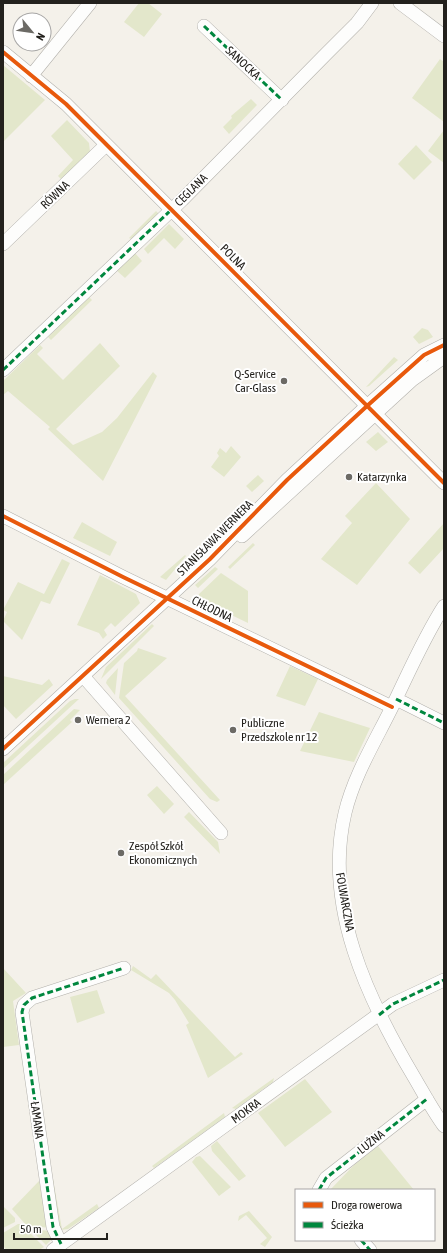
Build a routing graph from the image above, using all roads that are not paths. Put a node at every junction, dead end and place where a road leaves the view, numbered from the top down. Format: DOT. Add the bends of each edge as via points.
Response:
graph roads {
  1 [pos="90,3"];
  2 [pos="372,3"];
  3 [pos="400,3"];
  4 [pos="204,26"];
  5 [pos="444,36"];
  6 [pos="3,52"];
  7 [pos="31,76"];
  8 [pos="282,100"];
  9 [pos="106,145"];
  10 [pos="171,210"];
  11 [pos="3,244"];
  12 [pos="444,346"];
  13 [pos="444,357"];
  14 [pos="3,370"];
  15 [pos="371,410"];
  16 [pos="444,483"];
  17 [pos="3,516"];
  18 [pos="168,598"];
  19 [pos="444,606"];
  20 [pos="83,676"];
  21 [pos="394,703"];
  22 [pos="444,723"];
  23 [pos="3,749"];
  24 [pos="221,833"];
  25 [pos="124,968"];
  26 [pos="444,980"];
  27 [pos="379,1015"];
  28 [pos="427,1099"];
  29 [pos="444,1126"];
  30 [pos="319,1189"];
  31 [pos="362,1241"];
  32 [pos="57,1247"];
  33 [pos="370,1250"];
  1 -- 7 [label="street"];
  2 -- 8 [label="street, CEGLANA" via="357,23"];
  3 -- 5 [label="street"];
  4 -- 8 [label="street, SANOCKA"];
  6 -- 7 [label="street, POLNA"];
  7 -- 9 [label="street, POLNA" via="66,104"];
  8 -- 10 [label="street, CEGLANA"];
  9 -- 10 [label="street, POLNA"];
  9 -- 11 [label="street, RÓWNA"];
  10 -- 14 [label="street, CEGLANA"];
  10 -- 15 [label="street, POLNA"];
  12 -- 15 [label="street, STANISŁAWA WERNERA" via="424,355"];
  13 -- 15 [label="street, STANISŁAWA WERNERA"];
  15 -- 16 [label="street, POLNA"];
  15 -- 18 [label="street, STANISŁAWA WERNERA" via="256,524 210,559"];
  17 -- 18 [label="street, CHŁODNA"];
  18 -- 20 [label="street, STANISŁAWA WERNERA"];
  18 -- 21 [label="street, CHŁODNA"];
  19 -- 21 [label="street, FOLWARCZNA"];
  20 -- 23 [label="street, STANISŁAWA WERNERA"];
  20 -- 24 [label="street"];
  21 -- 22 [label="street, CHŁODNA"];
  21 -- 27 [label="street, FOLWARCZNA" via="349,800 343,825 339,865 349,930 363,976"];
  25 -- 32 [label="street, ŁAMANA" via="32,998 24,1005 22,1012"];
  26 -- 27 [label="street, MOKRA" via="393,1004"];
  27 -- 28 [label="street, FOLWARCZNA"];
  27 -- 32 [label="street, MOKRA"];
  28 -- 29 [label="street, FOLWARCZNA"];
  28 -- 30 [label="street, LUŹNA" via="326,1178"];
  31 -- 33 [label="street"];
}
